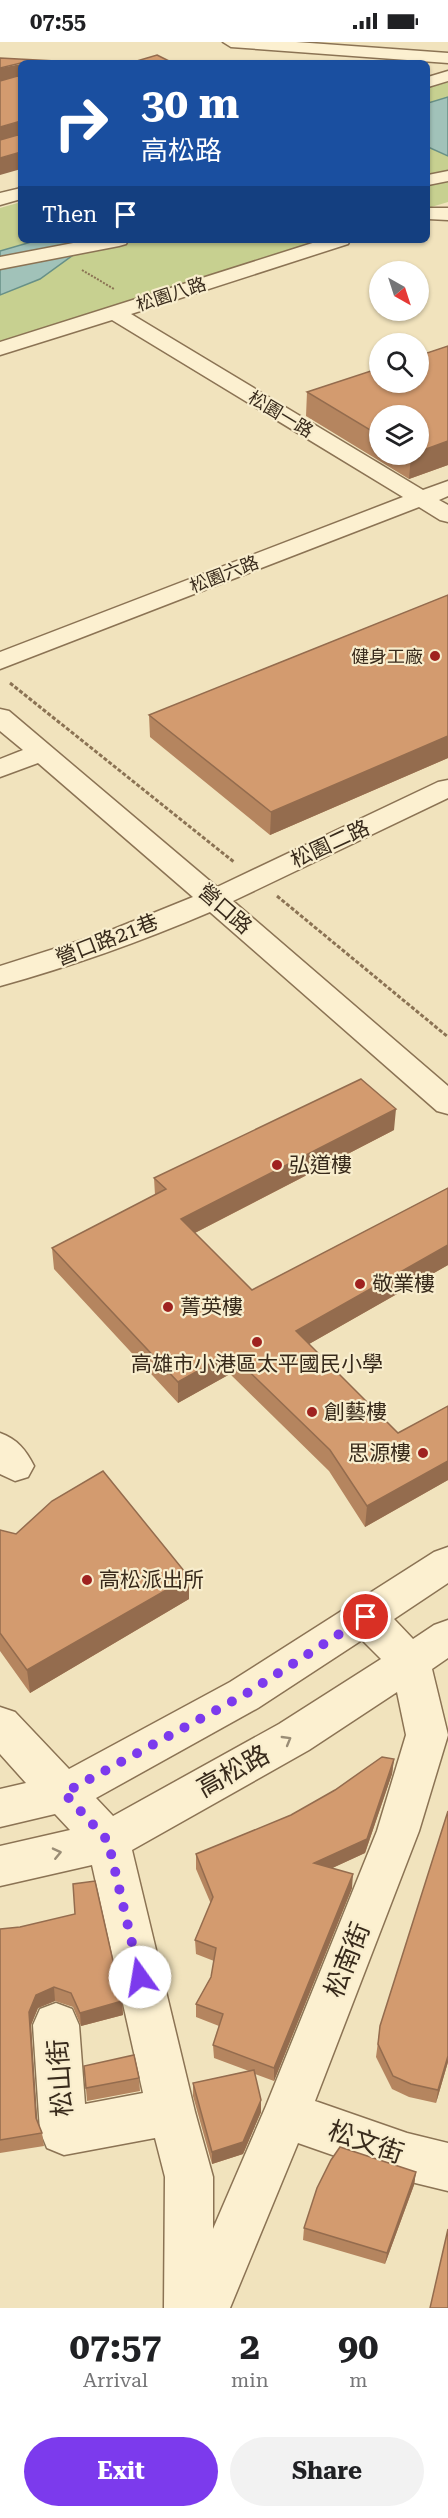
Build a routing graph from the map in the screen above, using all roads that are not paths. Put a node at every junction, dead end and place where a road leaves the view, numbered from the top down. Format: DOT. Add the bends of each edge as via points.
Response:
graph roads {
  1 [pos="231,42"];
  2 [pos="263,43"];
  3 [pos="448,58"];
  4 [pos="251,60"];
  5 [pos="448,76"];
  6 [pos="430,81"];
  7 [pos="448,176"];
  8 [pos="430,180"];
  9 [pos="18,194"];
  10 [pos="0,199"];
  11 [pos="104,243"];
  12 [pos="332,243"];
  13 [pos="0,263"];
  14 [pos="114,312"];
  15 [pos="0,349"];
  16 [pos="448,488"];
  17 [pos="420,498"];
  18 [pos="448,515"];
  19 [pos="5,672"];
  20 [pos="0,717"];
  21 [pos="41,752"];
  22 [pos="0,769"];
  23 [pos="448,788"];
  24 [pos="212,898"];
  25 [pos="0,976"];
  26 [pos="448,1103"];
  27 [pos="448,1563"];
  28 [pos="366,1617"];
  29 [pos="448,1637"];
  30 [pos="410,1663"];
  31 [pos="0,1725"];
  32 [pos="64,1793"];
  33 [pos="0,1808"];
  34 [pos="108,1841"];
  35 [pos="0,1866"];
  36 [pos="56,2025"];
  37 [pos="171,2112"];
  38 [pos="286,2115"];
  39 [pos="448,2167"];
  40 [pos="189,2308"];
  41 [pos="205,2308"];
  1 -- 2 [label="street"];
  2 -- 3 [label="street"];
  2 -- 4 [label="street"];
  5 -- 6 [label="street"];
  7 -- 8 [label="street"];
  9 -- 10 [label="street"];
  11 -- 13 [label="street"];
  12 -- 14 [label="street, 松園八路"];
  14 -- 15 [label="street, 松園八路"];
  14 -- 17 [label="street, 松園一路"];
  16 -- 17 [label="street, 松園六路"];
  17 -- 18 [label="street, 松園一路"];
  17 -- 19 [label="street, 松園六路"];
  20 -- 21 [label="street, 營口路"];
  21 -- 22 [label="street"];
  21 -- 24 [label="street, 營口路"];
  23 -- 24 [label="street, 松園二路"];
  24 -- 25 [label="street, 營口路21巷" via="114,941"];
  24 -- 26 [label="street, 營口路"];
  27 -- 28 [label="street"];
  28 -- 30 [label="street"];
  28 -- 32 [label="street" via="244,1695"];
  29 -- 30 [label="street, 高松路"];
  34 -- 30 [label="street, 高松路, one-way" via="294,1737"];
  30 -- 38 [label="street, 松南街" via="427,1735 398,1831"];
  31 -- 32 [label="street"];
  32 -- 33 [label="street"];
  32 -- 34 [label="street"];
  35 -- 34 [label="street, 高松路, one-way"];
  34 -- 37 [label="street"];
  36 -- 37 [label="street, 松山街" via="64,2131"];
  37 -- 40 [label="street" via="189,2176"];
  38 -- 39 [label="street, 松文街" via="407,2157"];
  38 -- 41 [label="street, 松南街"];
}
